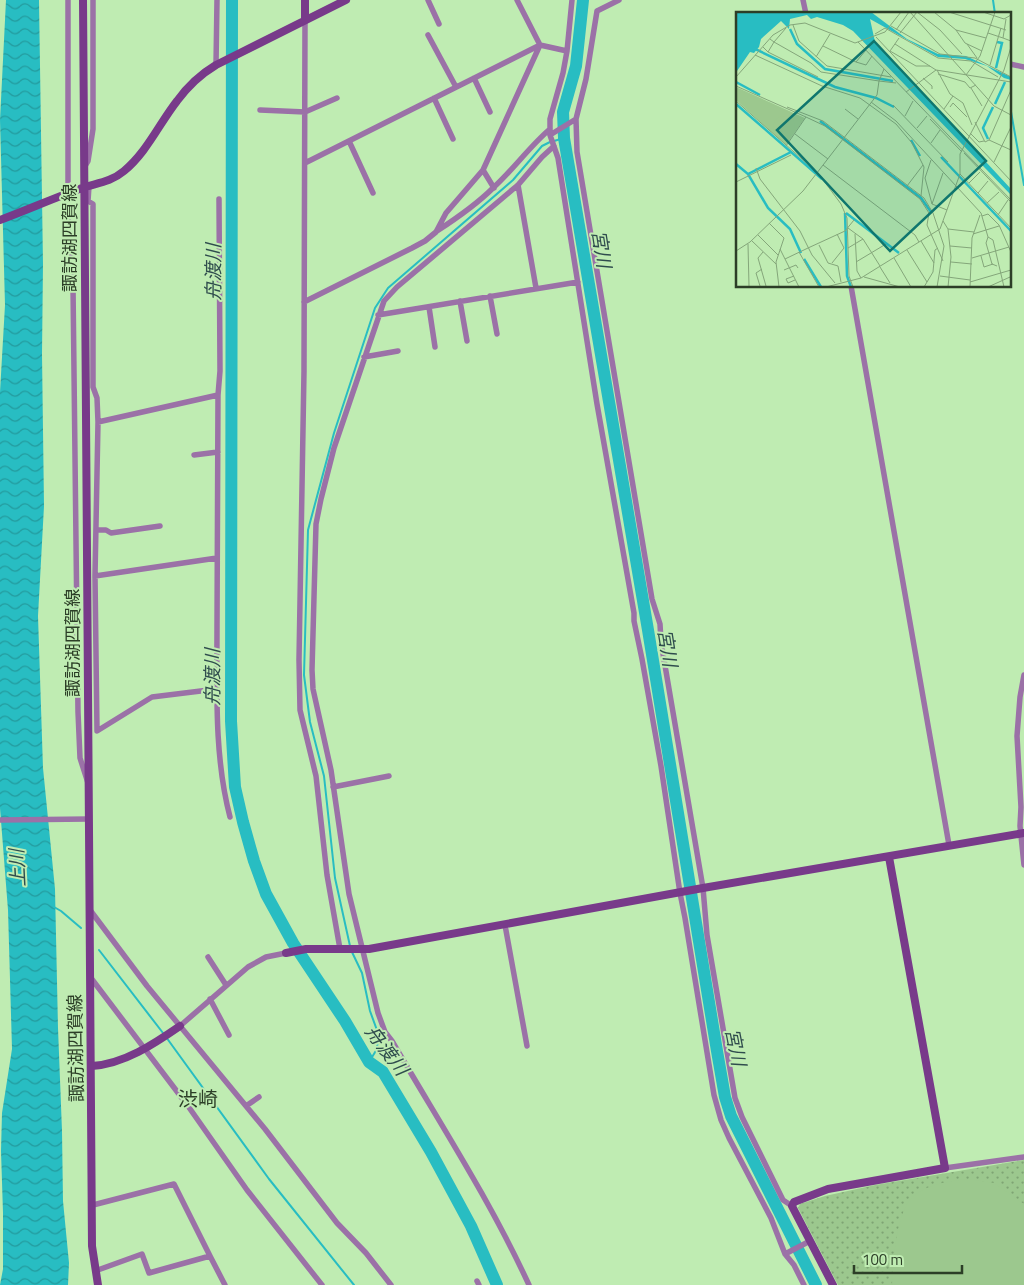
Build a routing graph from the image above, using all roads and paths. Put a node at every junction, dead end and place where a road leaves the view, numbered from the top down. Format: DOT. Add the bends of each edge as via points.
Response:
graph roads {
  1 [pos="68,0"];
  2 [pos="83,0"];
  3 [pos="93,0"];
  4 [pos="217,0"];
  5 [pos="305,0"];
  6 [pos="346,0"];
  7 [pos="428,0"];
  8 [pos="517,0"];
  9 [pos="572,0"];
  10 [pos="619,0"];
  11 [pos="305,20"];
  12 [pos="439,24"];
  13 [pos="428,35"];
  14 [pos="540,45"];
  15 [pos="567,51"];
  16 [pos="219,64"];
  17 [pos="474,78"];
  18 [pos="456,88"];
  19 [pos="337,98"];
  20 [pos="434,98"];
  21 [pos="260,110"];
  22 [pos="305,112"];
  23 [pos="490,112"];
  24 [pos="574,120"];
  25 [pos="551,132"];
  26 [pos="453,138"];
  27 [pos="349,141"];
  28 [pos="554,146"];
  29 [pos="305,163"];
  30 [pos="84,168"];
  31 [pos="483,170"];
  32 [pos="518,185"];
  33 [pos="85,187"];
  34 [pos="494,188"];
  35 [pos="373,193"];
  36 [pos="219,199"];
  37 [pos="0,220"];
  38 [pos="436,232"];
  39 [pos="578,282"];
  40 [pos="536,288"];
  41 [pos="851,288"];
  42 [pos="490,296"];
  43 [pos="460,301"];
  44 [pos="304,302"];
  45 [pos="429,307"];
  46 [pos="378,316"];
  47 [pos="497,334"];
  48 [pos="467,341"];
  49 [pos="434,347"];
  50 [pos="398,352"];
  51 [pos="364,357"];
  52 [pos="218,395"];
  53 [pos="98,422"];
  54 [pos="218,452"];
  55 [pos="194,455"];
  56 [pos="160,526"];
  57 [pos="96,530"];
  58 [pos="217,558"];
  59 [pos="95,576"];
  60 [pos="1024,675"];
  61 [pos="217,689"];
  62 [pos="388,776"];
  63 [pos="88,785"];
  64 [pos="333,787"];
  65 [pos="230,817"];
  66 [pos="87,819"];
  67 [pos="0,820"];
  68 [pos="1022,833"];
  69 [pos="949,846"];
  70 [pos="889,857"];
  71 [pos="1024,865"];
  72 [pos="701,889"];
  73 [pos="681,893"];
  74 [pos="90,910"];
  75 [pos="505,925"];
  76 [pos="340,949"];
  77 [pos="362,950"];
  78 [pos="286,953"];
  79 [pos="208,956"];
  80 [pos="90,978"];
  81 [pos="226,985"];
  82 [pos="210,999"];
  83 [pos="180,1026"];
  84 [pos="229,1035"];
  85 [pos="527,1046"];
  86 [pos="145,1048"];
  87 [pos="92,1066"];
  88 [pos="259,1097"];
  89 [pos="246,1106"];
  90 [pos="1024,1157"];
  91 [pos="945,1168"];
  92 [pos="93,1205"];
  93 [pos="792,1206"];
  94 [pos="808,1242"];
  95 [pos="787,1253"];
  96 [pos="210,1256"];
  97 [pos="95,1271"];
  98 [pos="98,1285"];
  99 [pos="224,1285"];
  100 [pos="322,1285"];
  101 [pos="390,1285"];
  102 [pos="529,1285"];
  103 [pos="804,1285"];
  104 [pos="833,1285"];
  1 -- 63 [label="street" via="68,234 73,286 78,712 80,758"];
  2 -- 30 [label="street, 諏訪湖四賀線"];
  3 -- 30 [label="street" via="93,128"];
  4 -- 16 [label="street"];
  5 -- 11 [label="street"];
  6 -- 11 [label="street"];
  7 -- 12 [label="street"];
  8 -- 14 [label="street"];
  9 -- 15 [label="street"];
  10 -- 24 [label="street" via="597,11 586,79"];
  11 -- 16 [label="street"];
  11 -- 22 [label="street"];
  13 -- 18 [label="street"];
  14 -- 15 [label="street"];
  14 -- 17 [label="street"];
  14 -- 31 [label="street"];
  15 -- 25 [label="street" via="550,119"];
  16 -- 33 [label="street" via="204,72 188,87 147,146 124,171 112,179"];
  17 -- 18 [label="street"];
  17 -- 23 [label="street"];
  18 -- 20 [label="street"];
  19 -- 22 [label="street"];
  20 -- 26 [label="street"];
  20 -- 27 [label="street"];
  21 -- 22 [label="street"];
  22 -- 29 [label="street"];
  24 -- 25 [label="street"];
  24 -- 72 [label="street" via="576,152 652,598 660,624"];
  25 -- 28 [label="street"];
  25 -- 34 [label="street" via="537,140"];
  27 -- 29 [label="street"];
  27 -- 35 [label="street"];
  28 -- 32 [label="street"];
  28 -- 39 [label="street"];
  29 -- 44 [label="street"];
  30 -- 33 [label="street, 諏訪湖四賀線"];
  31 -- 34 [label="street"];
  31 -- 38 [label="street" via="446,213"];
  32 -- 40 [label="street"];
  32 -- 46 [label="street" via="397,287 384,301"];
  33 -- 37 [label="street"];
  33 -- 53 [label="street" via="88,201 93,204 94,387"];
  33 -- 63 [label="street, 諏訪湖四賀線"];
  34 -- 38 [label="street"];
  36 -- 52 [label="street"];
  38 -- 44 [label="street" via="412,248"];
  39 -- 40 [label="street"];
  39 -- 73 [label="street"];
  40 -- 42 [label="street"];
  41 -- 69 [label="street"];
  42 -- 43 [label="street"];
  42 -- 47 [label="street"];
  43 -- 45 [label="street"];
  43 -- 48 [label="street"];
  44 -- 76 [label="street" via="300,710 316,776 327,875"];
  45 -- 46 [label="street"];
  45 -- 49 [label="street"];
  46 -- 51 [label="street"];
  50 -- 51 [label="street"];
  51 -- 64 [label="street" via="334,448 316,524 313,689"];
  52 -- 53 [label="street"];
  52 -- 54 [label="street"];
  53 -- 57 [label="street"];
  54 -- 55 [label="street"];
  54 -- 58 [label="street"];
  56 -- 57 [label="street" via="110,533"];
  57 -- 59 [label="street"];
  58 -- 59 [label="street"];
  58 -- 61 [label="street"];
  59 -- 61 [label="street" via="97,731 152,696"];
  60 -- 68 [label="street" via="1017,736"];
  61 -- 65 [label="street" via="220,758"];
  62 -- 64 [label="street"];
  63 -- 66 [label="street, 諏訪湖四賀線"];
  64 -- 77 [label="street" via="344,866"];
  66 -- 67 [label="street"];
  66 -- 74 [label="street, 諏訪湖四賀線"];
  68 -- 69 [label="street"];
  68 -- 71 [label="street"];
  69 -- 70 [label="street"];
  70 -- 72 [label="street"];
  70 -- 91 [label="street"];
  72 -- 73 [label="street"];
  72 -- 93 [label="street" via="735,1098 784,1200"];
  73 -- 75 [label="street"];
  73 -- 95 [label="street" via="714,1095 721,1120"];
  74 -- 80 [label="street, 諏訪湖四賀線"];
  74 -- 83 [label="street"];
  75 -- 77 [label="street"];
  75 -- 85 [label="street"];
  76 -- 77 [label="street"];
  76 -- 78 [label="street" via="306,949"];
  77 -- 102 [label="street" via="385,1032 509,1240"];
  78 -- 81 [label="street" via="266,957"];
  79 -- 81 [label="street"];
  80 -- 86 [label="street"];
  80 -- 87 [label="street, 諏訪湖四賀線"];
  81 -- 82 [label="street"];
  82 -- 83 [label="street"];
  82 -- 84 [label="street"];
  83 -- 86 [label="street"];
  83 -- 89 [label="street"];
  86 -- 87 [label="street" via="121,1059"];
  86 -- 100 [label="street" via="246,1190"];
  87 -- 92 [label="street, 諏訪湖四賀線"];
  88 -- 89 [label="street"];
  89 -- 101 [label="street"];
  90 -- 91 [label="street"];
  91 -- 93 [label="street" via="828,1189 797,1200"];
  92 -- 96 [label="street" via="174,1184"];
  92 -- 97 [label="street, 諏訪湖四賀線"];
  93 -- 94 [label="street"];
  94 -- 95 [label="street"];
  94 -- 104 [label="street"];
  95 -- 103 [label="street"];
  96 -- 97 [label="street" via="149,1273 142,1254"];
  96 -- 99 [label="street"];
  97 -- 98 [label="street, 諏訪湖四賀線"];
}
